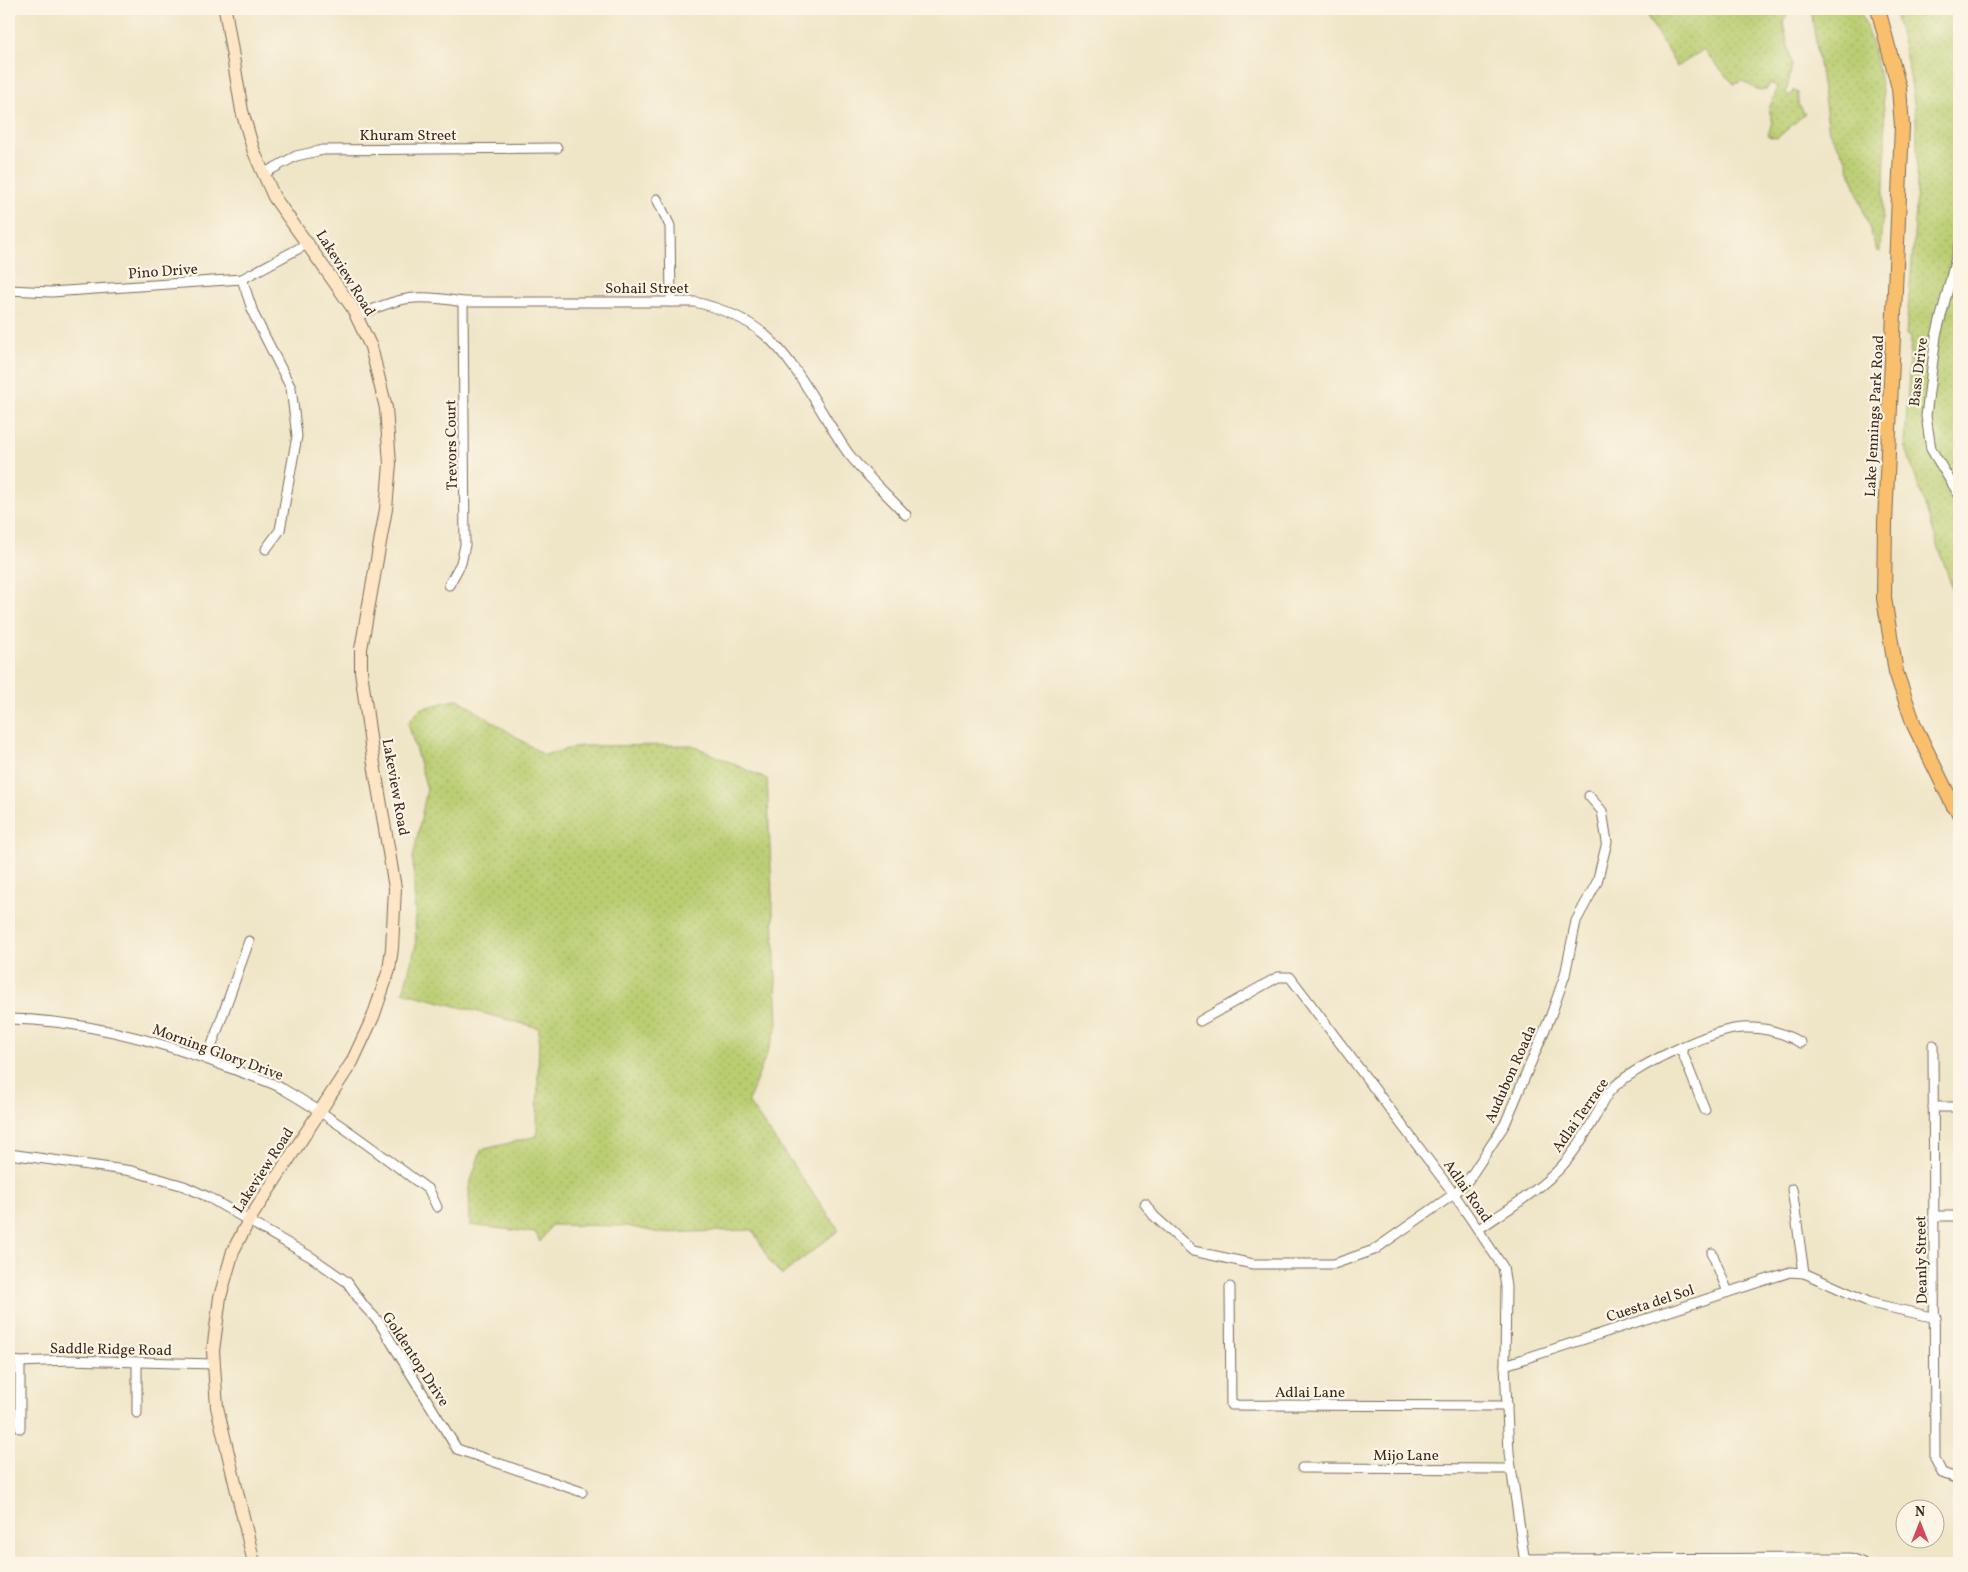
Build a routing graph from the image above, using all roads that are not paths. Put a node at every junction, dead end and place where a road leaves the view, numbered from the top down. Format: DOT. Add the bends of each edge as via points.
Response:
graph roads {
  1 [pos="225,9"];
  2 [pos="1878,9"];
  3 [pos="557,148"];
  4 [pos="263,174"];
  5 [pos="657,199"];
  6 [pos="309,243"];
  7 [pos="1959,246"];
  8 [pos="242,279"];
  9 [pos="9,290"];
  10 [pos="463,302"];
  11 [pos="671,302"];
  12 [pos="356,317"];
  13 [pos="1959,495"];
  14 [pos="906,515"];
  15 [pos="266,548"];
  16 [pos="450,585"];
  17 [pos="1589,796"];
  18 [pos="1957,805"];
  19 [pos="250,942"];
  20 [pos="9,1019"];
  21 [pos="1200,1021"];
  22 [pos="1801,1043"];
  23 [pos="1933,1045"];
  24 [pos="1681,1049"];
  25 [pos="207,1059"];
  26 [pos="1933,1107"];
  27 [pos="1959,1107"];
  28 [pos="1705,1110"];
  29 [pos="320,1111"];
  30 [pos="9,1154"];
  31 [pos="1792,1189"];
  32 [pos="1454,1194"];
  33 [pos="1145,1204"];
  34 [pos="437,1207"];
  35 [pos="1934,1216"];
  36 [pos="1959,1216"];
  37 [pos="250,1220"];
  38 [pos="1479,1229"];
  39 [pos="1712,1253"];
  40 [pos="1804,1273"];
  41 [pos="1230,1287"];
  42 [pos="1728,1292"];
  43 [pos="1936,1318"];
  44 [pos="9,1360"];
  45 [pos="20,1362"];
  46 [pos="137,1363"];
  47 [pos="213,1364"];
  48 [pos="1505,1365"];
  49 [pos="1507,1406"];
  50 [pos="137,1413"];
  51 [pos="20,1428"];
  52 [pos="1302,1468"];
  53 [pos="1511,1468"];
  54 [pos="1959,1479"];
  55 [pos="582,1492"];
  56 [pos="1525,1561"];
  57 [pos="251,1563"];
  58 [pos="1864,1563"];
  1 -- 4 [label="street, Lakeview Road" via="242,111"];
  2 -- 18 [label="main road, Lake Jennings Park Road" via="1899,88 1902,126 1884,598 1896,672 1914,725"];
  3 -- 4 [label="street, Khuram Street" via="322,150 296,156"];
  4 -- 6 [label="street, Lakeview Road" via="274,197"];
  5 -- 11 [label="street" via="670,226"];
  6 -- 8 [label="street, Pino Drive"];
  6 -- 12 [label="street, Lakeview Road"];
  7 -- 13 [label="street, Bass Drive" via="1936,336 1926,416 1931,450"];
  8 -- 9 [label="street, Pino Drive" via="52,292"];
  8 -- 15 [label="street" via="254,315 291,388 297,436 280,530"];
  10 -- 11 [label="street, Sohail Street"];
  10 -- 12 [label="street, Sohail Street" via="429,296 407,297"];
  10 -- 16 [label="street, Trevors Court" via="465,545 461,563"];
  11 -- 14 [label="street, Sohail Street" via="695,302 715,307 739,316 765,334 785,358 849,454"];
  12 -- 29 [label="street, Lakeview Road" via="371,347 386,408 390,464 386,509 360,649 360,671 396,888 389,970 376,1009 352,1062"];
  17 -- 32 [label="street, Audubon Roada" via="1602,811 1607,842 1597,882 1576,921 1566,975 1505,1124 1469,1179"];
  19 -- 25 [label="street"];
  20 -- 25 [label="street, Morning Glory Drive" via="100,1030 144,1039"];
  21 -- 32 [label="street, Adlai Road" via="1278,977 1290,977"];
  22 -- 24 [label="street, Adlai Terrace" via="1790,1036 1765,1029 1742,1028"];
  23 -- 26 [label="street, Deanly Street"];
  24 -- 28 [label="street"];
  24 -- 38 [label="street, Adlai Terrace" via="1624,1077 1610,1091 1571,1155 1552,1176"];
  25 -- 29 [label="street, Morning Glory Drive" via="280,1088"];
  26 -- 27 [label="street"];
  26 -- 35 [label="street, Deanly Street"];
  29 -- 34 [label="street, Morning Glory Drive" via="429,1190"];
  29 -- 37 [label="street, Lakeview Road"];
  30 -- 37 [label="street, Goldentop Drive" via="132,1171 184,1186"];
  31 -- 40 [label="street"];
  32 -- 33 [label="street, Audubon Roada" via="1374,1250 1334,1264 1253,1264 1193,1251"];
  32 -- 38 [label="street, Adlai Road"];
  35 -- 36 [label="street"];
  35 -- 43 [label="street, Deanly Street"];
  37 -- 47 [label="street, Lakeview Road" via="233,1251 220,1297"];
  37 -- 55 [label="street, Goldentop Drive" via="347,1282 379,1322 457,1449"];
  38 -- 48 [label="street, Adlai Road" via="1503,1267 1506,1287"];
  39 -- 42 [label="street"];
  40 -- 42 [label="street, Cuesta del Sol" via="1790,1272"];
  40 -- 43 [label="street, Cuesta del Sol" via="1871,1303"];
  41 -- 49 [label="street, Adlai Lane" via="1231,1405"];
  42 -- 48 [label="street, Cuesta del Sol"];
  43 -- 54 [label="street, Deanly Street" via="1935,1460 1942,1473"];
  44 -- 45 [label="street, Saddle Ridge Road"];
  45 -- 46 [label="street, Saddle Ridge Road"];
  45 -- 51 [label="street"];
  46 -- 47 [label="street, Saddle Ridge Road"];
  46 -- 50 [label="street"];
  47 -- 57 [label="street, Lakeview Road" via="217,1407"];
  48 -- 49 [label="street, Adlai Road"];
  49 -- 53 [label="street, Adlai Road"];
  52 -- 53 [label="street, Mijo Lane"];
  53 -- 56 [label="street, Adlai Road"];
  56 -- 58 [label="street" via="1850,1558"];
}
